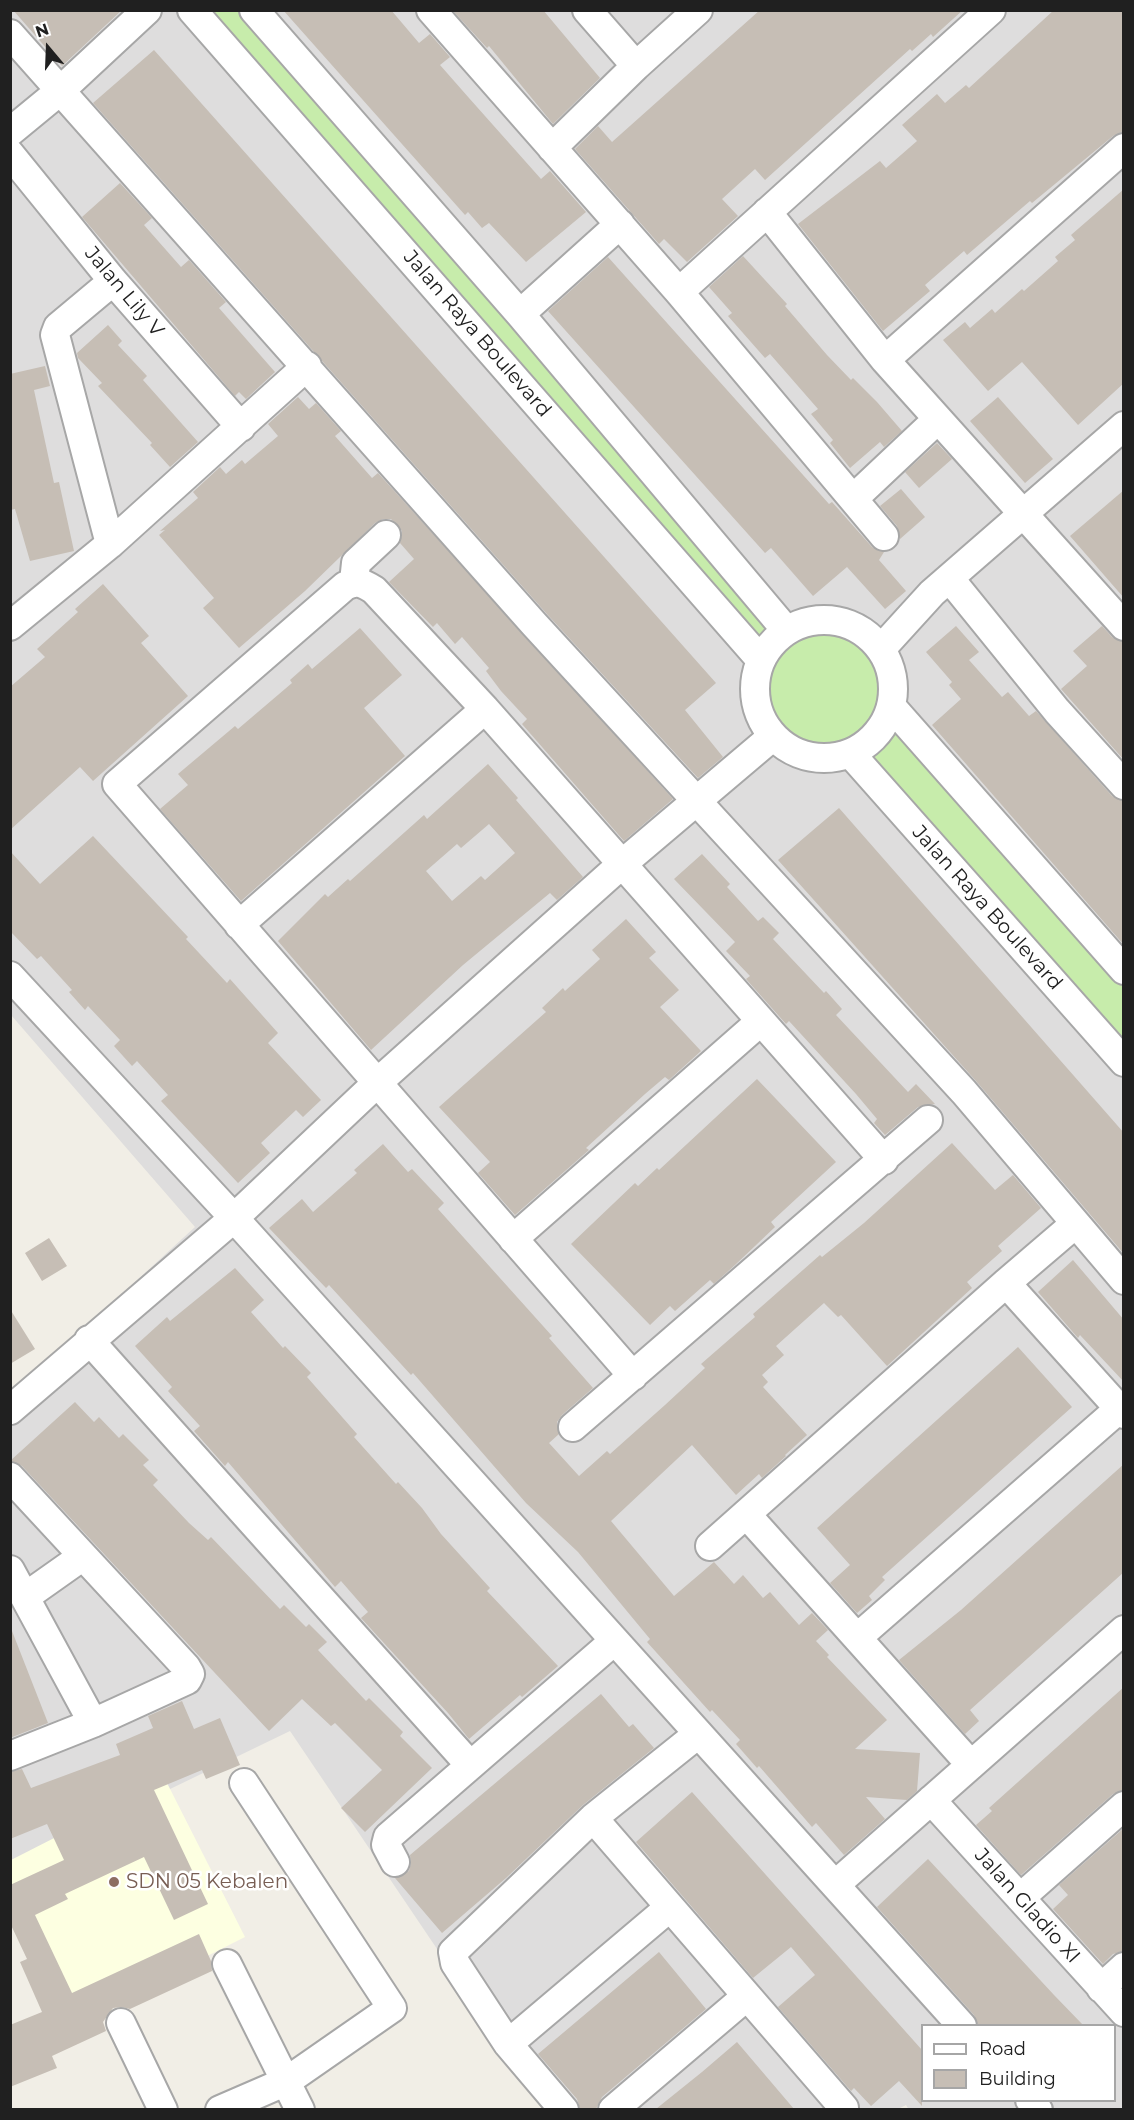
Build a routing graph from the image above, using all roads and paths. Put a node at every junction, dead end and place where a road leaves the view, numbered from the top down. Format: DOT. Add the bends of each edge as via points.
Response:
graph roads {
  1 [pos="147,10"];
  2 [pos="192,10"];
  3 [pos="254,10"];
  4 [pos="431,10"];
  5 [pos="587,10"];
  6 [pos="698,10"];
  7 [pos="992,10"];
  8 [pos="10,34"];
  9 [pos="636,66"];
  10 [pos="61,90"];
  11 [pos="10,132"];
  12 [pos="552,148"];
  13 [pos="1124,148"];
  14 [pos="10,154"];
  15 [pos="767,212"];
  16 [pos="620,225"];
  17 [pos="113,280"];
  18 [pos="679,292"];
  19 [pos="520,315"];
  20 [pos="885,360"];
  21 [pos="307,366"];
  22 [pos="938,419"];
  23 [pos="1124,426"];
  24 [pos="240,427"];
  25 [pos="853,499"];
  26 [pos="1024,514"];
  27 [pos="386,535"];
  28 [pos="884,536"];
  29 [pos="110,544"];
  30 [pos="950,579"];
  31 [pos="354,582"];
  32 [pos="10,626"];
  33 [pos="1124,627"];
  34 [pos="786,630"];
  35 [pos="881,649"];
  36 [pos="760,659"];
  37 [pos="891,706"];
  38 [pos="485,709"];
  39 [pos="772,737"];
  40 [pos="850,753"];
  41 [pos="1124,786"];
  42 [pos="696,803"];
  43 [pos="622,864"];
  44 [pos="239,925"];
  45 [pos="1124,970"];
  46 [pos="10,976"];
  47 [pos="761,1021"];
  48 [pos="1124,1062"];
  49 [pos="377,1083"];
  50 [pos="928,1120"];
  51 [pos="884,1160"];
  52 [pos="234,1218"];
  53 [pos="1076,1224"];
  54 [pos="513,1239"];
  55 [pos="1124,1280"];
  56 [pos="1006,1283"];
  57 [pos="89,1340"];
  58 [pos="633,1376"];
  59 [pos="10,1410"];
  60 [pos="1121,1411"];
  61 [pos="573,1427"];
  62 [pos="10,1477"];
  63 [pos="746,1514"];
  64 [pos="710,1546"];
  65 [pos="83,1556"];
  66 [pos="10,1570"];
  67 [pos="25,1597"];
  68 [pos="1124,1630"];
  69 [pos="858,1637"];
  70 [pos="614,1641"];
  71 [pos="93,1723"];
  72 [pos="698,1734"];
  73 [pos="10,1756"];
  74 [pos="973,1763"];
  75 [pos="470,1765"];
  76 [pos="244,1783"];
  77 [pos="931,1800"];
  78 [pos="1124,1806"];
  79 [pos="593,1818"];
  80 [pos="395,1862"];
  81 [pos="835,1886"];
  82 [pos="1020,1898"];
  83 [pos="670,1907"];
  84 [pos="227,1964"];
  85 [pos="1124,1967"];
  86 [pos="1101,1988"];
  87 [pos="747,1996"];
  88 [pos="1124,2012"];
  89 [pos="121,2023"];
  90 [pos="961,2024"];
  91 [pos="508,2044"];
  92 [pos="286,2081"];
  93 [pos="844,2108"];
  94 [pos="163,2109"];
  95 [pos="220,2109"];
  96 [pos="300,2109"];
  97 [pos="564,2109"];
  98 [pos="613,2109"];
  1 -- 10 [label="street"];
  2 -- 36 [label="street, Jalan Raya Boulevard"];
  3 -- 19 [label="street"];
  4 -- 12 [label="street"];
  5 -- 9 [label="street"];
  6 -- 9 [label="street"];
  7 -- 15 [label="street"];
  8 -- 10 [label="street"];
  9 -- 12 [label="street"];
  10 -- 11 [label="street"];
  10 -- 21 [label="street"];
  12 -- 16 [label="street"];
  13 -- 20 [label="street"];
  14 -- 17 [label="street, Jalan Lily V"];
  15 -- 18 [label="street"];
  15 -- 20 [label="street"];
  16 -- 18 [label="street"];
  16 -- 19 [label="street"];
  17 -- 24 [label="street, Jalan Lily V"];
  17 -- 29 [label="street" via="58,327 55,335"];
  18 -- 25 [label="street"];
  19 -- 34 [label="street"];
  20 -- 22 [label="street"];
  21 -- 24 [label="street"];
  21 -- 42 [label="street"];
  22 -- 25 [label="street"];
  22 -- 26 [label="street"];
  23 -- 26 [label="street"];
  24 -- 29 [label="street"];
  25 -- 28 [label="street"];
  26 -- 30 [label="street"];
  26 -- 33 [label="street"];
  27 -- 31 [label="street" via="356,563"];
  29 -- 32 [label="street"];
  30 -- 35 [label="street"];
  30 -- 41 [label="street" via="1057,711"];
  31 -- 38 [label="street" via="374,590"];
  31 -- 44 [label="street" via="117,784"];
  34 -- 35 [label="street" via="820,619 854,626"];
  34 -- 36 [label="street"];
  35 -- 37 [label="street" via="893,676"];
  36 -- 39 [label="street" via="754,700"];
  37 -- 40 [label="street" via="876,735"];
  37 -- 45 [label="street"];
  38 -- 43 [label="street"];
  38 -- 44 [label="street"];
  39 -- 40 [label="street" via="795,753 822,759"];
  39 -- 42 [label="street"];
  40 -- 48 [label="street, Jalan Raya Boulevard"];
  42 -- 43 [label="street"];
  42 -- 53 [label="street" via="964,1092"];
  43 -- 47 [label="street"];
  43 -- 49 [label="street"];
  44 -- 49 [label="street"];
  46 -- 52 [label="street"];
  47 -- 51 [label="street"];
  47 -- 54 [label="street"];
  49 -- 52 [label="street"];
  49 -- 54 [label="street"];
  50 -- 51 [label="street"];
  51 -- 58 [label="street"];
  52 -- 57 [label="street"];
  52 -- 70 [label="street"];
  53 -- 55 [label="street"];
  53 -- 56 [label="street"];
  54 -- 58 [label="street"];
  56 -- 60 [label="street"];
  56 -- 63 [label="street"];
  57 -- 59 [label="street"];
  57 -- 75 [label="street"];
  58 -- 61 [label="street"];
  60 -- 69 [label="street"];
  62 -- 65 [label="street"];
  63 -- 64 [label="street"];
  63 -- 69 [label="street"];
  65 -- 67 [label="street"];
  65 -- 71 [label="street" via="190,1674 187,1680"];
  66 -- 67 [label="street"];
  67 -- 71 [label="street"];
  68 -- 74 [label="street"];
  69 -- 74 [label="street"];
  70 -- 72 [label="street"];
  70 -- 75 [label="street"];
  71 -- 73 [label="street"];
  72 -- 79 [label="street"];
  72 -- 81 [label="street"];
  74 -- 77 [label="street"];
  75 -- 80 [label="street" via="388,1837 386,1845"];
  76 -- 92 [label="street" via="392,2008"];
  77 -- 81 [label="street"];
  77 -- 82 [label="street, Jalan Gladio XI"];
  78 -- 82 [label="street"];
  79 -- 83 [label="street"];
  79 -- 91 [label="street" via="453,1952 455,1963"];
  81 -- 90 [label="street"];
  82 -- 86 [label="street, Jalan Gladio XI"];
  83 -- 87 [label="street"];
  83 -- 91 [label="street"];
  84 -- 92 [label="street"];
  85 -- 86 [label="street"];
  86 -- 88 [label="street, Jalan Gladio XI"];
  87 -- 93 [label="street"];
  87 -- 98 [label="street"];
  89 -- 94 [label="street"];
  91 -- 97 [label="street"];
  92 -- 95 [label="street"];
  92 -- 96 [label="street"];
}
